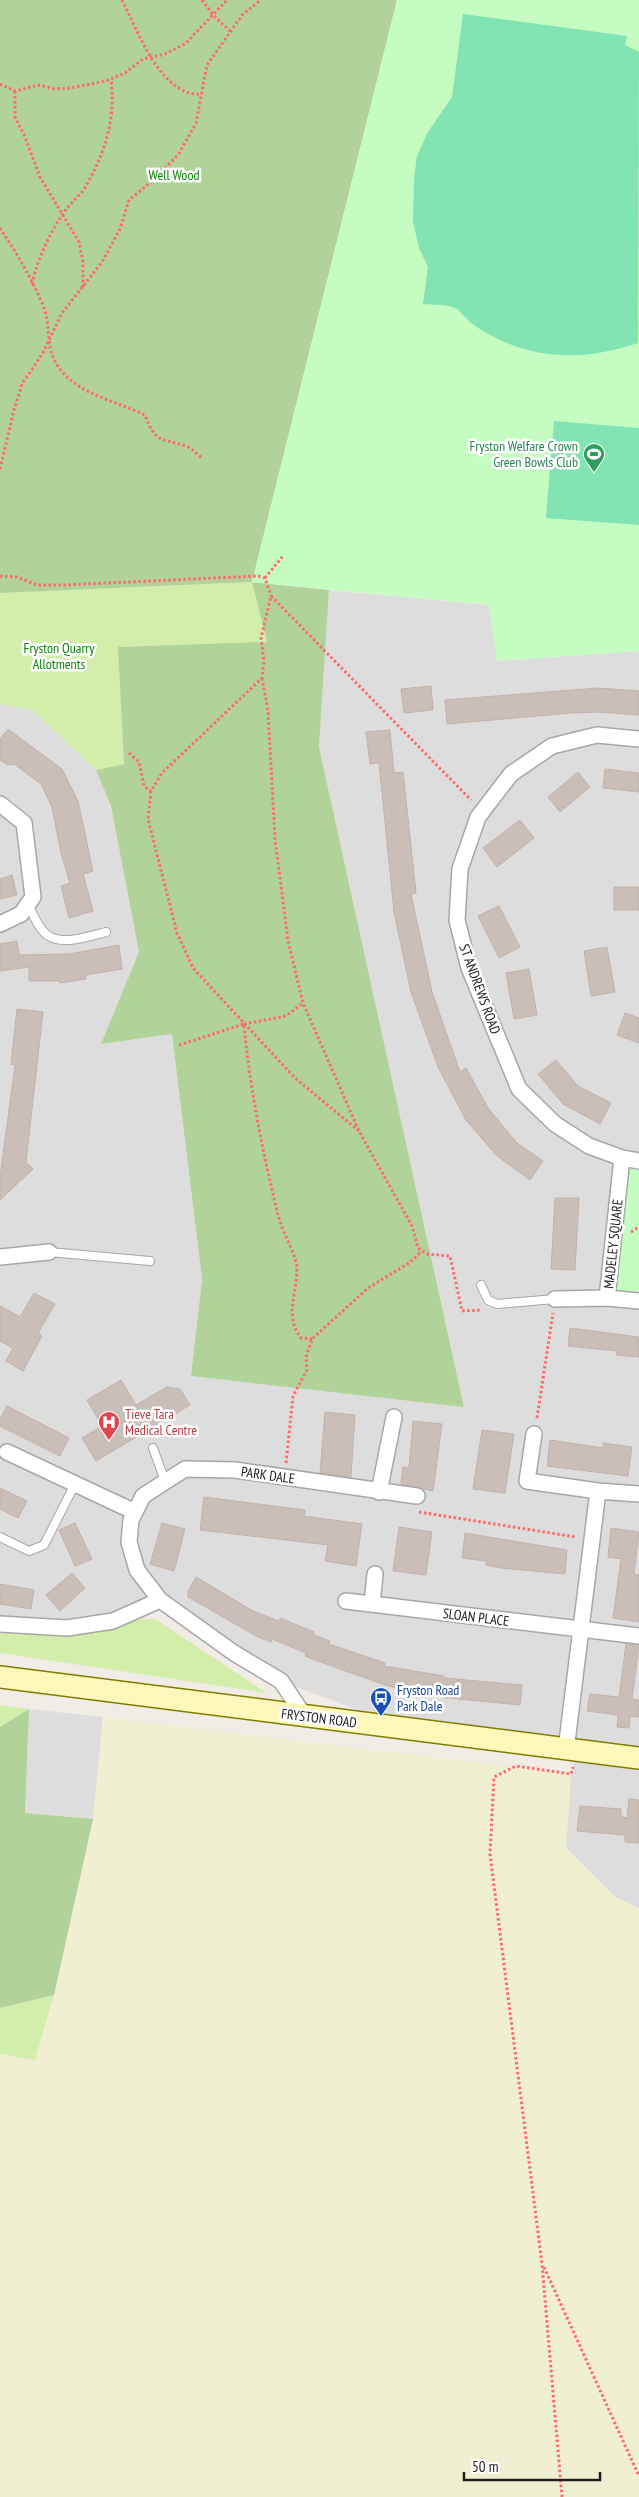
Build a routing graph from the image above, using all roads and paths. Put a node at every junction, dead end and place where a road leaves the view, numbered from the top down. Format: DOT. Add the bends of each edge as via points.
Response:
graph roads {
  1 [pos="122,0"];
  2 [pos="202,0"];
  3 [pos="227,0"];
  4 [pos="261,0"];
  5 [pos="214,16"];
  6 [pos="230,31"];
  7 [pos="149,57"];
  8 [pos="111,79"];
  9 [pos="0,84"];
  10 [pos="15,90"];
  11 [pos="202,94"];
  12 [pos="62,217"];
  13 [pos="0,228"];
  14 [pos="31,284"];
  15 [pos="82,288"];
  16 [pos="48,342"];
  17 [pos="202,458"];
  18 [pos="0,469"];
  19 [pos="283,556"];
  20 [pos="0,576"];
  21 [pos="265,578"];
  22 [pos="271,596"];
  23 [pos="262,678"];
  24 [pos="639,739"];
  25 [pos="129,753"];
  26 [pos="151,791"];
  27 [pos="0,804"];
  28 [pos="482,811"];
  29 [pos="28,904"];
  30 [pos="0,924"];
  31 [pos="106,932"];
  32 [pos="303,1003"];
  33 [pos="244,1024"];
  34 [pos="179,1045"];
  35 [pos="359,1131"];
  36 [pos="622,1158"];
  37 [pos="639,1161"];
  38 [pos="49,1252"];
  39 [pos="421,1252"];
  40 [pos="0,1258"];
  41 [pos="150,1261"];
  42 [pos="482,1286"];
  43 [pos="607,1298"];
  44 [pos="555,1299"];
  45 [pos="639,1301"];
  46 [pos="490,1310"];
  47 [pos="312,1340"];
  48 [pos="394,1417"];
  49 [pos="534,1434"];
  50 [pos="153,1448"];
  51 [pos="7,1452"];
  52 [pos="285,1477"];
  53 [pos="165,1481"];
  54 [pos="75,1484"];
  55 [pos="598,1491"];
  56 [pos="379,1492"];
  57 [pos="639,1494"];
  58 [pos="417,1496"];
  59 [pos="135,1512"];
  60 [pos="0,1537"];
  61 [pos="591,1539"];
  62 [pos="375,1574"];
  63 [pos="160,1600"];
  64 [pos="346,1601"];
  65 [pos="372,1604"];
  66 [pos="0,1624"];
  67 [pos="580,1629"];
  68 [pos="639,1636"];
  69 [pos="0,1677"];
  70 [pos="305,1716"];
  71 [pos="572,1751"];
  72 [pos="639,1758"];
  73 [pos="542,2264"];
  74 [pos="639,2476"];
  75 [pos="562,2497"];
  1 -- 7 [label="path"];
  2 -- 5 [label="path"];
  3 -- 5 [label="path"];
  4 -- 6 [label="path" via="243,14"];
  5 -- 6 [label="path"];
  5 -- 7 [label="path" via="185,44"];
  6 -- 11 [label="path" via="207,65"];
  7 -- 8 [label="path"];
  7 -- 11 [label="path" via="178,87 191,95"];
  8 -- 10 [label="path" via="71,88 38,85"];
  8 -- 12 [label="path" via="113,96 106,147 84,189"];
  9 -- 10 [label="path"];
  10 -- 12 [label="path" via="15,117 40,177"];
  11 -- 15 [label="path" via="196,123 178,155 129,200 120,229 102,262"];
  12 -- 14 [label="path" via="36,264"];
  12 -- 15 [label="path" via="79,242 83,262"];
  13 -- 14 [label="path"];
  14 -- 16 [label="path" via="43,306"];
  15 -- 16 [label="path" via="62,313"];
  16 -- 17 [label="path" via="52,357 67,376 96,396 145,415 151,432 156,436 188,446"];
  16 -- 18 [label="path" via="22,384"];
  19 -- 21 [label="path"];
  20 -- 21 [label="path" via="17,577 37,585"];
  21 -- 22 [label="path"];
  22 -- 23 [label="path" via="261,638"];
  22 -- 28 [label="path"];
  23 -- 26 [label="path" via="162,773"];
  23 -- 32 [label="path" via="268,710 275,839 286,932"];
  24 -- 28 [label="street, ST ANDREWS ROAD" via="597,735 552,746 511,774"];
  25 -- 26 [label="path" via="139,762 144,786"];
  26 -- 33 [label="path" via="148,819 177,933 193,968"];
  27 -- 29 [label="street" via="24,823 33,897"];
  28 -- 36 [label="street, ST ANDREWS ROAD" via="460,869 457,920 469,968 495,1033 519,1089 555,1124 590,1146"];
  29 -- 30 [label="street" via="21,914"];
  29 -- 31 [label="lane" via="42,929 55,938 77,939"];
  32 -- 33 [label="path" via="286,1016"];
  32 -- 35 [label="path"];
  33 -- 34 [label="path"];
  33 -- 35 [label="path" via="295,1078"];
  33 -- 47 [label="path" via="249,1076 267,1164 280,1221 297,1269 291,1317 301,1338"];
  35 -- 39 [label="path" via="403,1207"];
  36 -- 37 [label="street, ST ANDREWS ROAD"];
  36 -- 43 [label="street, MADELEY SQUARE"];
  38 -- 40 [label="street"];
  38 -- 41 [label="lane"];
  39 -- 46 [label="path" via="450,1256 462,1311"];
  39 -- 47 [label="path" via="368,1288"];
  42 -- 44 [label="lane" via="488,1300 497,1304"];
  43 -- 44 [label="street"];
  43 -- 45 [label="street, MADELEY SQUARE"];
  44 -- 49 [label="path"];
  47 -- 52 [label="path" via="306,1357 307,1370 293,1396"];
  48 -- 56 [label="street"];
  49 -- 55 [label="street" via="527,1481"];
  50 -- 53 [label="lane"];
  51 -- 54 [label="street"];
  52 -- 53 [label="street, PARK DALE" via="235,1470 186,1469"];
  52 -- 56 [label="street, PARK DALE"];
  53 -- 59 [label="street, PARK DALE" via="143,1496"];
  54 -- 59 [label="street"];
  54 -- 60 [label="lane" via="44,1544 29,1551"];
  55 -- 57 [label="street"];
  55 -- 61 [label="street"];
  56 -- 58 [label="street, PARK DALE"];
  58 -- 61 [label="path" via="414,1511"];
  59 -- 63 [label="street, PARK DALE" via="129,1542 137,1570"];
  61 -- 67 [label="street"];
  62 -- 65 [label="street"];
  63 -- 66 [label="street" via="113,1621 68,1628"];
  63 -- 70 [label="street, PARK DALE" via="234,1653 281,1681"];
  64 -- 65 [label="street, SLOAN PLACE"];
  65 -- 67 [label="street, SLOAN PLACE"];
  67 -- 68 [label="street, SLOAN PLACE"];
  67 -- 71 [label="street"];
  69 -- 70 [label="street, FRYSTON ROAD"];
  70 -- 71 [label="street, FRYSTON ROAD"];
  71 -- 72 [label="street, FRYSTON ROAD"];
  71 -- 73 [label="path" via="571,1774 516,1766 494,1777 490,1854"];
  73 -- 74 [label="path"];
  73 -- 75 [label="path"];
}
